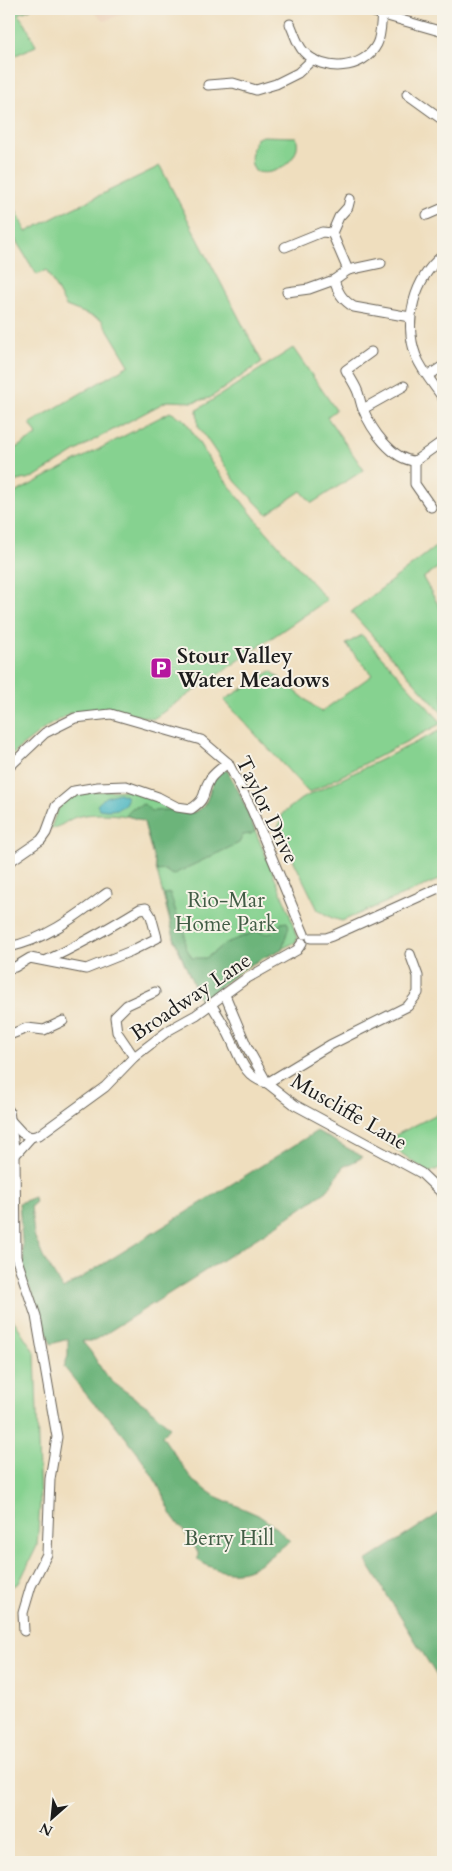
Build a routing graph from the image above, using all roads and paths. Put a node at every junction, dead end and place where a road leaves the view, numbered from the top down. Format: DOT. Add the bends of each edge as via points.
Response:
graph roads {
  1 [pos="363,9"];
  2 [pos="382,13"];
  3 [pos="290,24"];
  4 [pos="443,32"];
  5 [pos="313,59"];
  6 [pos="208,85"];
  7 [pos="407,94"];
  8 [pos="443,120"];
  9 [pos="350,199"];
  10 [pos="443,208"];
  11 [pos="426,215"];
  12 [pos="332,233"];
  13 [pos="285,247"];
  14 [pos="443,255"];
  15 [pos="381,263"];
  16 [pos="348,270"];
  17 [pos="334,280"];
  18 [pos="287,292"];
  19 [pos="410,317"];
  20 [pos="371,352"];
  21 [pos="443,366"];
  22 [pos="428,376"];
  23 [pos="404,386"];
  24 [pos="443,398"];
  25 [pos="362,409"];
  26 [pos="443,441"];
  27 [pos="415,461"];
  28 [pos="431,507"];
  29 [pos="228,763"];
  30 [pos="9,767"];
  31 [pos="9,862"];
  32 [pos="443,886"];
  33 [pos="107,893"];
  34 [pos="306,938"];
  35 [pos="9,946"];
  36 [pos="410,954"];
  37 [pos="45,961"];
  38 [pos="9,968"];
  39 [pos="155,992"];
  40 [pos="225,995"];
  41 [pos="211,1004"];
  42 [pos="63,1021"];
  43 [pos="9,1035"];
  44 [pos="134,1057"];
  45 [pos="267,1083"];
  46 [pos="9,1111"];
  47 [pos="11,1121"];
  48 [pos="30,1138"];
  49 [pos="15,1155"];
  50 [pos="443,1194"];
  51 [pos="24,1631"];
  1 -- 2 [label="street"];
  2 -- 4 [label="street"];
  2 -- 5 [label="street" via="378,43 368,56 342,67"];
  3 -- 5 [label="street" via="303,51"];
  5 -- 6 [label="street" via="298,73 256,90 233,83"];
  7 -- 8 [label="street"];
  9 -- 12 [label="street"];
  10 -- 11 [label="street"];
  12 -- 13 [label="street" via="322,232"];
  12 -- 16 [label="street"];
  14 -- 19 [label="street" via="424,277"];
  15 -- 16 [label="street"];
  16 -- 17 [label="street"];
  17 -- 18 [label="street" via="309,289"];
  17 -- 19 [label="street" via="338,293 354,307"];
  19 -- 22 [label="street" via="416,357"];
  20 -- 25 [label="street" via="346,370 357,389"];
  21 -- 22 [label="street"];
  22 -- 24 [label="street"];
  23 -- 25 [label="street"];
  25 -- 27 [label="street" via="391,452"];
  26 -- 27 [label="street"];
  27 -- 28 [label="street" via="415,484"];
  29 -- 30 [label="street, Taylor Drive" via="201,740 111,714 75,718 45,733"];
  29 -- 31 [label="street" via="215,773 201,802 191,809 177,807 126,786 74,791 56,806 41,840"];
  29 -- 34 [label="street, Taylor Drive" via="252,810"];
  32 -- 34 [label="street" via="332,936"];
  33 -- 35 [label="street" via="66,923 36,939"];
  34 -- 40 [label="street, Broadway Lane" via="297,950 244,980"];
  36 -- 45 [label="street" via="418,976 418,993 408,1006 330,1045"];
  37 -- 37 [label="street" via="86,969 130,951 157,938 152,916 146,908 140,909"];
  37 -- 38 [label="street" via="30,958"];
  39 -- 44 [label="street" via="123,1008 115,1017 117,1032"];
  40 -- 41 [label="street, Broadway Lane"];
  40 -- 45 [label="street, Muscliffe Lane" via="247,1047"];
  41 -- 44 [label="street, Broadway Lane"];
  41 -- 45 [label="street" via="247,1072"];
  42 -- 43 [label="street" via="44,1030 27,1028"];
  44 -- 48 [label="street, Broadway Lane" via="105,1087 40,1135"];
  45 -- 50 [label="street, Muscliffe Lane" via="294,1105 422,1173"];
  46 -- 47 [label="street"];
  47 -- 48 [label="street"];
  47 -- 49 [label="street"];
  48 -- 49 [label="street"];
  49 -- 51 [label="street" via="16,1257 36,1316 57,1437 50,1479 47,1554 31,1586 23,1613"];
}
